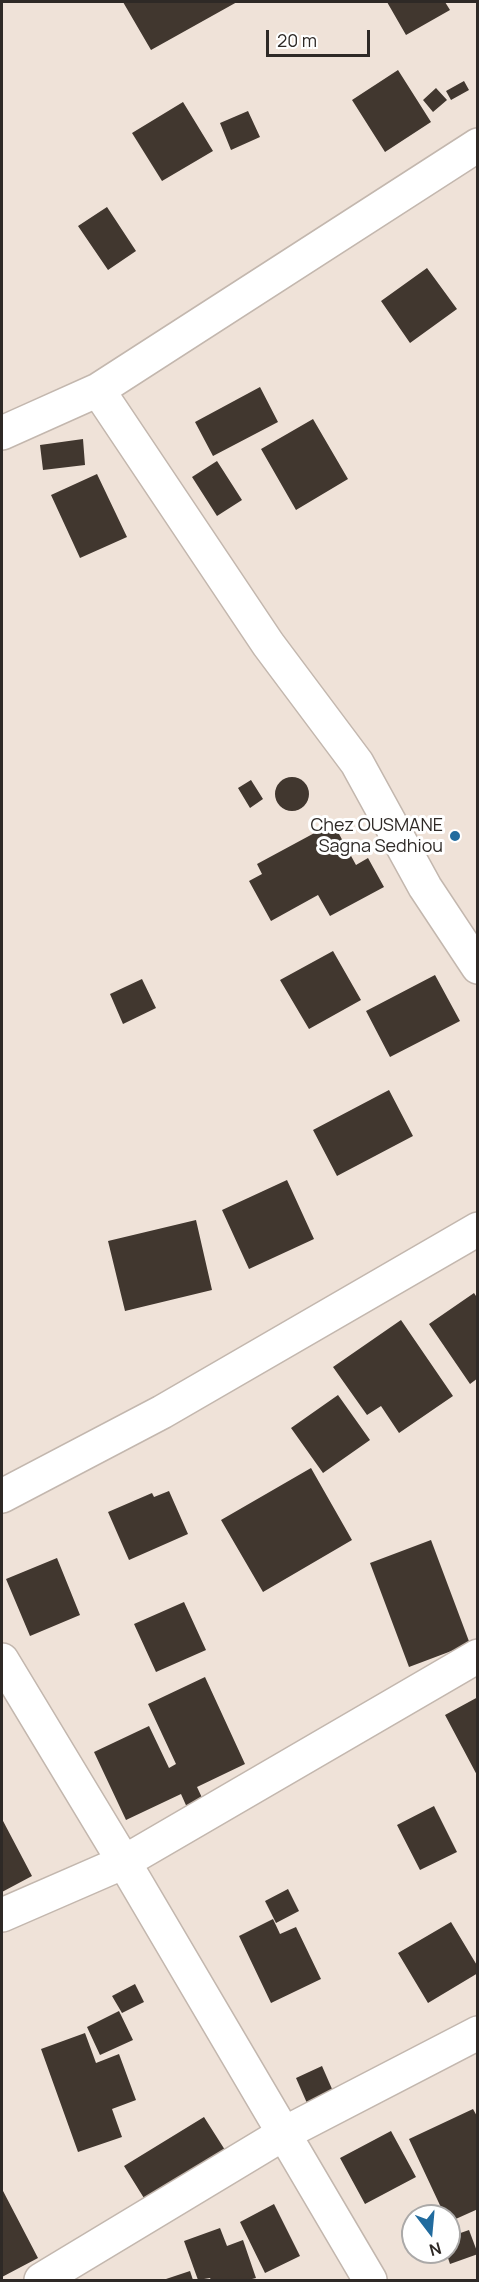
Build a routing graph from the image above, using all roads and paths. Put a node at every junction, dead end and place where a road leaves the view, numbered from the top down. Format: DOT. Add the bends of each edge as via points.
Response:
graph roads {
  1 [pos="477,145"];
  2 [pos="98,390"];
  3 [pos="2,433"];
  4 [pos="477,967"];
  5 [pos="477,1230"];
  6 [pos="2,1496"];
  7 [pos="477,1656"];
  8 [pos="2,1660"];
  9 [pos="124,1862"];
  10 [pos="2,1915"];
  11 [pos="477,2033"];
  12 [pos="283,2134"];
  13 [pos="41,2280"];
  14 [pos="370,2280"];
  1 -- 2 [label="street"];
  2 -- 3 [label="street"];
  2 -- 4 [label="street" via="268,644 357,763 425,886"];
  5 -- 6 [label="street" via="162,1412"];
  7 -- 9 [label="street"];
  8 -- 9 [label="street"];
  9 -- 10 [label="street"];
  9 -- 12 [label="street"];
  11 -- 12 [label="street"];
  12 -- 13 [label="street"];
  12 -- 14 [label="street"];
}
